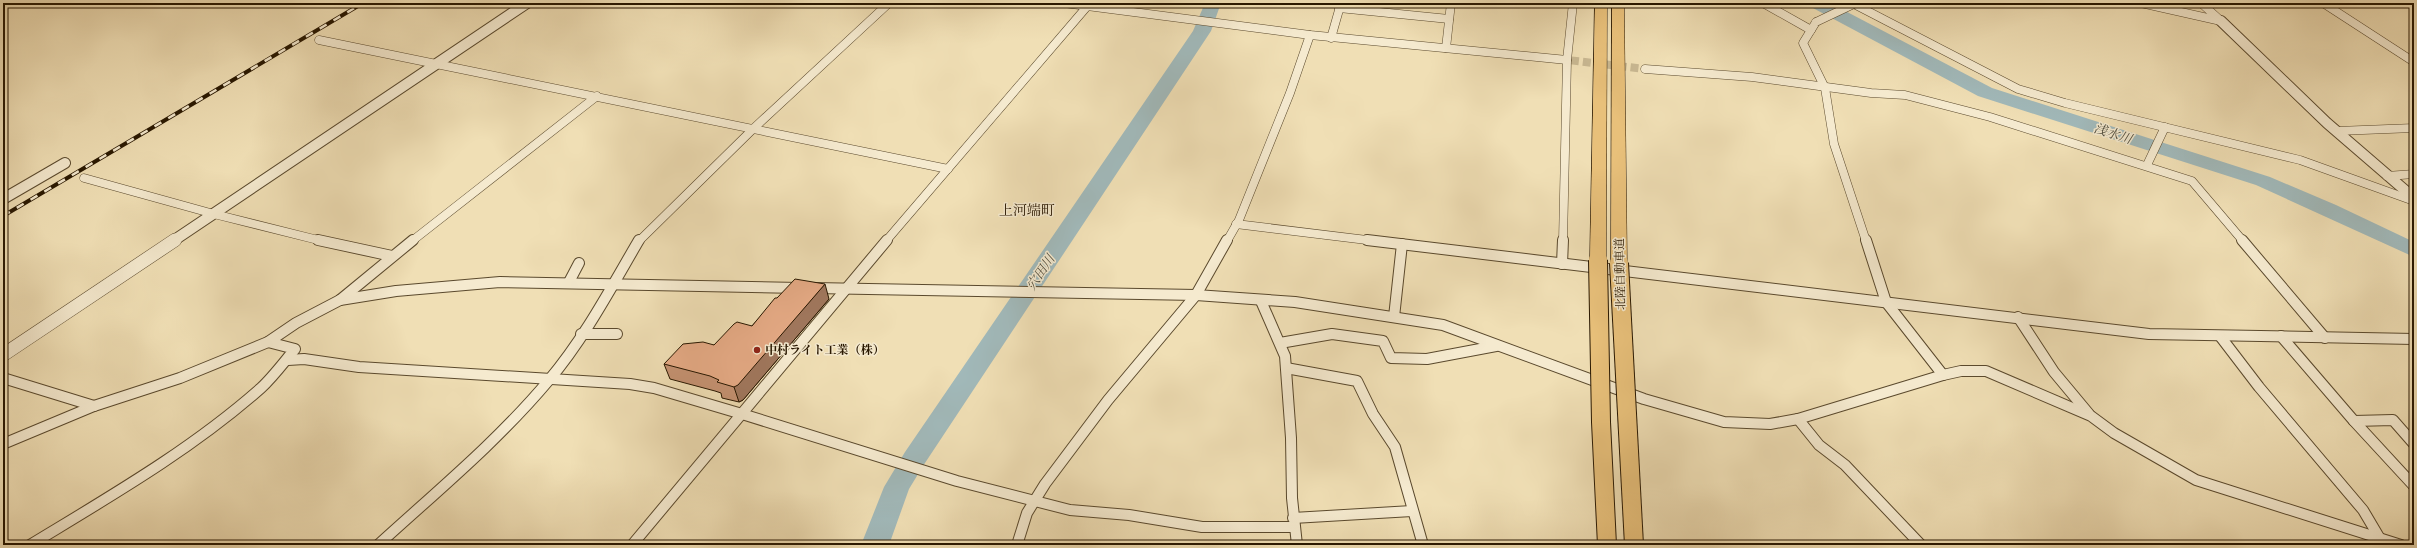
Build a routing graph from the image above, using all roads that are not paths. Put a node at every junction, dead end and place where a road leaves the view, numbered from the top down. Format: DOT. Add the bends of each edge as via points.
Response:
graph roads {
  1 [pos="527,3"];
  2 [pos="889,3"];
  3 [pos="1064,3"];
  4 [pos="1451,3"];
  5 [pos="1572,3"];
  6 [pos="1601,3"];
  7 [pos="1618,3"];
  8 [pos="1763,3"];
  9 [pos="1852,3"];
  10 [pos="1856,3"];
  11 [pos="2141,3"];
  12 [pos="2201,3"];
  13 [pos="2323,3"];
  14 [pos="1089,4"];
  15 [pos="1340,6"];
  16 [pos="1449,19"];
  17 [pos="2221,21"];
  18 [pos="1811,30"];
  19 [pos="1310,35"];
  20 [pos="1331,38"];
  21 [pos="319,40"];
  22 [pos="1446,48"];
  23 [pos="1554,58"];
  24 [pos="1567,60"];
  25 [pos="2414,62"];
  26 [pos="436,66"];
  27 [pos="1645,69"];
  28 [pos="1825,88"];
  29 [pos="597,96"];
  30 [pos="2165,126"];
  31 [pos="754,128"];
  32 [pos="2414,128"];
  33 [pos="2337,131"];
  34 [pos="66,163"];
  35 [pos="2148,163"];
  36 [pos="948,168"];
  37 [pos="2414,174"];
  38 [pos="2387,176"];
  39 [pos="84,178"];
  40 [pos="2414,198"];
  41 [pos="3,199"];
  42 [pos="2414,202"];
  43 [pos="214,214"];
  44 [pos="1236,224"];
  45 [pos="1402,244"];
  46 [pos="392,256"];
  47 [pos="579,263"];
  48 [pos="1562,264"];
  49 [pos="569,282"];
  50 [pos="615,284"];
  51 [pos="844,290"];
  52 [pos="1196,294"];
  53 [pos="340,300"];
  54 [pos="1262,301"];
  55 [pos="1886,302"];
  56 [pos="1394,317"];
  57 [pos="2018,317"];
  58 [pos="581,334"];
  59 [pos="617,334"];
  60 [pos="2220,336"];
  61 [pos="2281,336"];
  62 [pos="2325,338"];
  63 [pos="2414,339"];
  64 [pos="268,342"];
  65 [pos="1280,342"];
  66 [pos="1497,345"];
  67 [pos="3,355"];
  68 [pos="288,360"];
  69 [pos="1286,368"];
  70 [pos="1943,375"];
  71 [pos="3,378"];
  72 [pos="550,379"];
  73 [pos="94,406"];
  74 [pos="742,414"];
  75 [pos="2091,416"];
  76 [pos="1798,419"];
  77 [pos="2354,421"];
  78 [pos="3,444"];
  79 [pos="2414,444"];
  80 [pos="2414,486"];
  81 [pos="1032,502"];
  82 [pos="1412,511"];
  83 [pos="1294,522"];
  84 [pos="2379,537"];
  85 [pos="30,545"];
  86 [pos="378,545"];
  87 [pos="632,545"];
  88 [pos="1017,545"];
  89 [pos="1297,545"];
  90 [pos="1423,545"];
  91 [pos="1607,545"];
  92 [pos="1634,545"];
  93 [pos="1921,545"];
  94 [pos="2402,545"];
  1 -- 26 [label="street"];
  2 -- 31 [label="street"];
  3 -- 14 [label="street"];
  4 -- 16 [label="street"];
  5 -- 24 [label="street"];
  6 -- 91 [label="highway, 北陸自動車道, bridge" via="1598,260 1601,422"];
  7 -- 92 [label="highway, 北陸自動車道, bridge" via="1619,263"];
  8 -- 18 [label="street"];
  9 -- 30 [label="street" via="2018,89 2065,103"];
  10 -- 18 [label="street, bridge" via="1816,22"];
  11 -- 17 [label="street"];
  12 -- 17 [label="street"];
  13 -- 25 [label="street"];
  14 -- 19 [label="street"];
  14 -- 36 [label="street"];
  15 -- 16 [label="street"];
  15 -- 20 [label="street"];
  16 -- 22 [label="street"];
  17 -- 33 [label="street"];
  18 -- 28 [label="street" via="1804,43"];
  19 -- 20 [label="street"];
  19 -- 44 [label="street" via="1290,93"];
  20 -- 22 [label="street"];
  21 -- 26 [label="street"];
  22 -- 24 [label="street"];
  23 -- 24 [label="street"];
  24 -- 48 [label="street"];
  26 -- 29 [label="street"];
  26 -- 43 [label="street"];
  27 -- 28 [label="street" via="1752,77"];
  28 -- 35 [label="street" via="1904,96 1990,117"];
  28 -- 55 [label="street" via="1834,144"];
  29 -- 31 [label="street"];
  29 -- 46 [label="street"];
  30 -- 35 [label="street"];
  30 -- 42 [label="street" via="2323,166"];
  31 -- 36 [label="street"];
  31 -- 50 [label="street" via="639,240"];
  32 -- 33 [label="street"];
  33 -- 38 [label="street"];
  34 -- 41 [label="street"];
  35 -- 62 [label="street" via="2192,182"];
  36 -- 51 [label="street"];
  37 -- 38 [label="street"];
  38 -- 40 [label="street"];
  39 -- 43 [label="street"];
  43 -- 46 [label="street"];
  43 -- 67 [label="street"];
  44 -- 45 [label="street"];
  44 -- 52 [label="street"];
  45 -- 48 [label="street"];
  45 -- 56 [label="street"];
  46 -- 53 [label="street"];
  47 -- 49 [label="street"];
  48 -- 55 [label="street"];
  49 -- 50 [label="street"];
  49 -- 53 [label="street" via="500,282 396,291"];
  50 -- 51 [label="street"];
  50 -- 58 [label="street"];
  51 -- 52 [label="street"];
  51 -- 74 [label="street"];
  52 -- 54 [label="street"];
  52 -- 81 [label="street" via="1111,395"];
  53 -- 64 [label="street" via="296,323"];
  54 -- 56 [label="street" via="1295,302"];
  54 -- 65 [label="street" via="1270,325"];
  55 -- 57 [label="street"];
  55 -- 70 [label="street"];
  56 -- 66 [label="street" via="1443,325"];
  57 -- 60 [label="street" via="2149,334"];
  57 -- 75 [label="street" via="2054,372"];
  58 -- 59 [label="street"];
  58 -- 72 [label="street"];
  60 -- 61 [label="street"];
  60 -- 84 [label="street" via="2259,387 2363,510"];
  61 -- 62 [label="street"];
  61 -- 77 [label="street"];
  62 -- 63 [label="street"];
  64 -- 68 [label="street" via="295,349"];
  64 -- 73 [label="street" via="180,378"];
  65 -- 66 [label="street" via="1332,334 1383,341 1391,358 1427,359"];
  65 -- 69 [label="street"];
  66 -- 76 [label="street" via="1644,399 1702,417 1724,422 1770,424"];
  68 -- 72 [label="street" via="304,359 359,368"];
  68 -- 85 [label="street" via="262,387 205,433 133,482"];
  69 -- 82 [label="street" via="1357,381 1373,414 1395,447 1406,478"];
  69 -- 83 [label="street"];
  70 -- 75 [label="street" via="1961,370 1986,371"];
  70 -- 76 [label="street"];
  71 -- 73 [label="street"];
  72 -- 74 [label="street" via="654,388"];
  72 -- 86 [label="street" via="509,426"];
  73 -- 78 [label="street"];
  74 -- 81 [label="street"];
  74 -- 87 [label="street"];
  75 -- 84 [label="street" via="2114,433 2196,480"];
  76 -- 93 [label="street" via="1819,445 1845,465"];
  77 -- 79 [label="street" via="2393,420"];
  77 -- 80 [label="street"];
  81 -- 83 [label="street" via="1070,510 1130,515 1202,526"];
  81 -- 88 [label="street" via="1019,531"];
  82 -- 83 [label="street"];
  82 -- 90 [label="street"];
  83 -- 89 [label="street"];
  84 -- 94 [label="street"];
}
